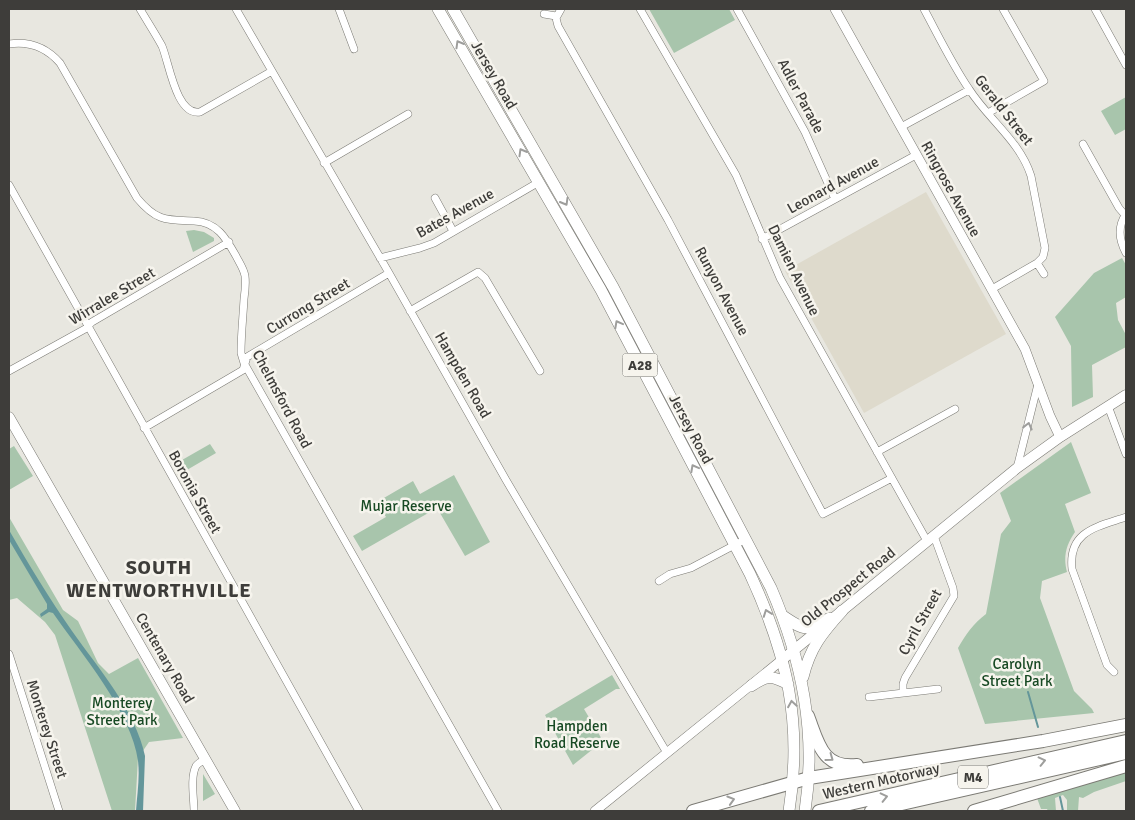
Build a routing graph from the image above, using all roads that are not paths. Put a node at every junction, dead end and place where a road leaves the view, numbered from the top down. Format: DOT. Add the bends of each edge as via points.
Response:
graph roads {
  1 [pos="140,9"];
  2 [pos="236,9"];
  3 [pos="339,9"];
  4 [pos="438,9"];
  5 [pos="452,9"];
  6 [pos="561,9"];
  7 [pos="640,9"];
  8 [pos="737,9"];
  9 [pos="835,9"];
  10 [pos="924,9"];
  11 [pos="1003,9"];
  12 [pos="1095,9"];
  13 [pos="544,14"];
  14 [pos="556,16"];
  15 [pos="9,44"];
  16 [pos="354,49"];
  17 [pos="1126,65"];
  18 [pos="272,71"];
  19 [pos="969,90"];
  20 [pos="988,113"];
  21 [pos="408,114"];
  22 [pos="901,128"];
  23 [pos="1083,144"];
  24 [pos="916,155"];
  25 [pos="324,163"];
  26 [pos="539,182"];
  27 [pos="9,185"];
  28 [pos="435,198"];
  29 [pos="835,199"];
  30 [pos="1126,214"];
  31 [pos="453,231"];
  32 [pos="762,240"];
  33 [pos="228,242"];
  34 [pos="1126,253"];
  35 [pos="380,258"];
  36 [pos="1037,263"];
  37 [pos="389,273"];
  38 [pos="1044,274"];
  39 [pos="992,289"];
  40 [pos="410,311"];
  41 [pos="88,326"];
  42 [pos="244,363"];
  43 [pos="9,371"];
  44 [pos="540,371"];
  45 [pos="1038,384"];
  46 [pos="1126,395"];
  47 [pos="1108,406"];
  48 [pos="955,409"];
  49 [pos="9,417"];
  50 [pos="144,428"];
  51 [pos="1060,437"];
  52 [pos="877,452"];
  53 [pos="1126,454"];
  54 [pos="1017,468"];
  55 [pos="892,478"];
  56 [pos="1126,517"];
  57 [pos="931,538"];
  58 [pos="746,540"];
  59 [pos="735,545"];
  60 [pos="659,581"];
  61 [pos="842,611"];
  62 [pos="783,616"];
  63 [pos="794,650"];
  64 [pos="9,654"];
  65 [pos="783,659"];
  66 [pos="1114,672"];
  67 [pos="802,680"];
  68 [pos="788,684"];
  69 [pos="751,686"];
  70 [pos="938,690"];
  71 [pos="903,693"];
  72 [pos="869,697"];
  73 [pos="808,716"];
  74 [pos="1126,719"];
  75 [pos="1126,725"];
  76 [pos="1126,742"];
  77 [pos="1126,752"];
  78 [pos="667,753"];
  79 [pos="206,759"];
  80 [pos="1126,766"];
  81 [pos="809,784"];
  82 [pos="792,788"];
  83 [pos="59,811"];
  84 [pos="194,811"];
  85 [pos="235,811"];
  86 [pos="359,811"];
  87 [pos="498,811"];
  88 [pos="595,811"];
  89 [pos="693,811"];
  90 [pos="789,811"];
  91 [pos="805,811"];
  92 [pos="819,811"];
  93 [pos="871,811"];
  94 [pos="974,811"];
  1 -- 18 [label="street" via="162,47 177,90 192,112 203,110"];
  2 -- 18 [label="street, Hampden Road"];
  3 -- 16 [label="street"];
  26 -- 4 [label="highway, Jersey Road / A28, one-way"];
  5 -- 58 [label="highway, Jersey Road / A28, one-way" via="609,279"];
  6 -- 14 [label="street"];
  7 -- 32 [label="street, Damien Avenue" via="736,175"];
  8 -- 29 [label="street, Adler Parade" via="805,132"];
  9 -- 22 [label="street, Ringrose Avenue"];
  10 -- 19 [label="street, Gerald Street"];
  11 -- 20 [label="street" via="1044,81"];
  12 -- 17 [label="street"];
  13 -- 14 [label="street"];
  14 -- 55 [label="street, Runyon Avenue" via="558,26 668,220 823,514"];
  15 -- 33 [label="street, Chelmsford Road" via="37,46 60,63 138,198 147,208 167,220 212,225"];
  18 -- 25 [label="street, Hampden Road"];
  19 -- 20 [label="street, Gerald Street"];
  19 -- 22 [label="street"];
  20 -- 36 [label="street, Gerald Street" via="1027,164 1045,248"];
  21 -- 25 [label="street"];
  22 -- 24 [label="street, Ringrose Avenue"];
  23 -- 30 [label="street" via="1119,208"];
  24 -- 29 [label="street, Leonard Avenue"];
  24 -- 39 [label="street, Ringrose Avenue"];
  25 -- 35 [label="street, Hampden Road"];
  26 -- 31 [label="street, Bates Avenue"];
  59 -- 26 [label="highway, Jersey Road / A28, one-way" via="601,290"];
  27 -- 41 [label="street, Boronia Street"];
  28 -- 31 [label="street"];
  29 -- 32 [label="street, Leonard Avenue"];
  30 -- 34 [label="street" via="1120,232"];
  31 -- 35 [label="street, Bates Avenue" via="434,243"];
  32 -- 52 [label="street, Damien Avenue"];
  33 -- 41 [label="street, Wirralee Street"];
  33 -- 42 [label="street, Chelmsford Road" via="245,275 241,347"];
  35 -- 37 [label="street, Hampden Road"];
  36 -- 38 [label="street"];
  36 -- 39 [label="street"];
  37 -- 40 [label="street, Hampden Road"];
  37 -- 42 [label="street, Currong Street" via="248,357"];
  39 -- 45 [label="street, Ringrose Avenue" via="1025,349"];
  40 -- 44 [label="street" via="478,272 485,278"];
  40 -- 78 [label="street, Hampden Road"];
  41 -- 43 [label="street, Wirralee Street"];
  41 -- 50 [label="street, Boronia Street"];
  42 -- 50 [label="street, Currong Street" via="243,370"];
  42 -- 87 [label="street, Chelmsford Road"];
  45 -- 51 [label="street, Ringrose Avenue"];
  54 -- 45 [label="street, one-way"];
  46 -- 47 [label="main road, Old Prospect Road"];
  47 -- 51 [label="main road, Old Prospect Road"];
  47 -- 53 [label="street"];
  48 -- 52 [label="street"];
  49 -- 79 [label="main road, Centenary Road"];
  50 -- 86 [label="street, Boronia Street"];
  51 -- 54 [label="main road, Old Prospect Road"];
  52 -- 55 [label="street, Damien Avenue"];
  54 -- 57 [label="main road, Old Prospect Road"];
  55 -- 57 [label="street, Damien Avenue"];
  56 -- 66 [label="street" via="1084,534 1072,553 1072,569 1108,665"];
  57 -- 61 [label="main road, Old Prospect Road"];
  57 -- 71 [label="street, Cyril Street" via="954,596 905,678"];
  58 -- 59 [label="street"];
  58 -- 62 [label="highway, Jersey Road / A28"];
  59 -- 60 [label="street"];
  65 -- 59 [label="highway, Jersey Road / A28, one-way" via="765,606"];
  61 -- 62 [label="highway" via="806,629"];
  61 -- 63 [label="main road, Old Prospect Road"];
  61 -- 67 [label="highway" via="813,647"];
  62 -- 63 [label="highway, Jersey Road / A28"];
  63 -- 65 [label="main road, Old Prospect Road"];
  63 -- 67 [label="highway, Jersey Road / A28"];
  64 -- 83 [label="street, Monterey Street"];
  65 -- 68 [label="highway, Jersey Road / A28"];
  65 -- 69 [label="street, Old Prospect Road"];
  67 -- 73 [label="highway, Jersey Road / A28"];
  68 -- 69 [label="highway" via="771,677"];
  82 -- 68 [label="highway, Jersey Road / A28, one-way" via="794,722"];
  69 -- 78 [label="street, Old Prospect Road"];
  70 -- 71 [label="street"];
  71 -- 72 [label="street"];
  73 -- 74 [label="highway, one-way" via="822,752 832,761 846,766 1044,736"];
  73 -- 81 [label="highway, Jersey Road / A28"];
  75 -- 81 [label="highway"];
  92 -- 76 [label="highway, Western Motorway / M4, one-way"];
  77 -- 93 [label="highway, Western Motorway / M4"];
  78 -- 88 [label="street, Old Prospect Road"];
  79 -- 84 [label="street" via="195,768"];
  79 -- 85 [label="main road, Centenary Road"];
  80 -- 94 [label="highway"];
  81 -- 82 [label="highway"];
  81 -- 91 [label="highway, Jersey Road / A28"];
  89 -- 82 [label="highway, one-way"];
  82 -- 90 [label="highway, Jersey Road / A28"];
}
